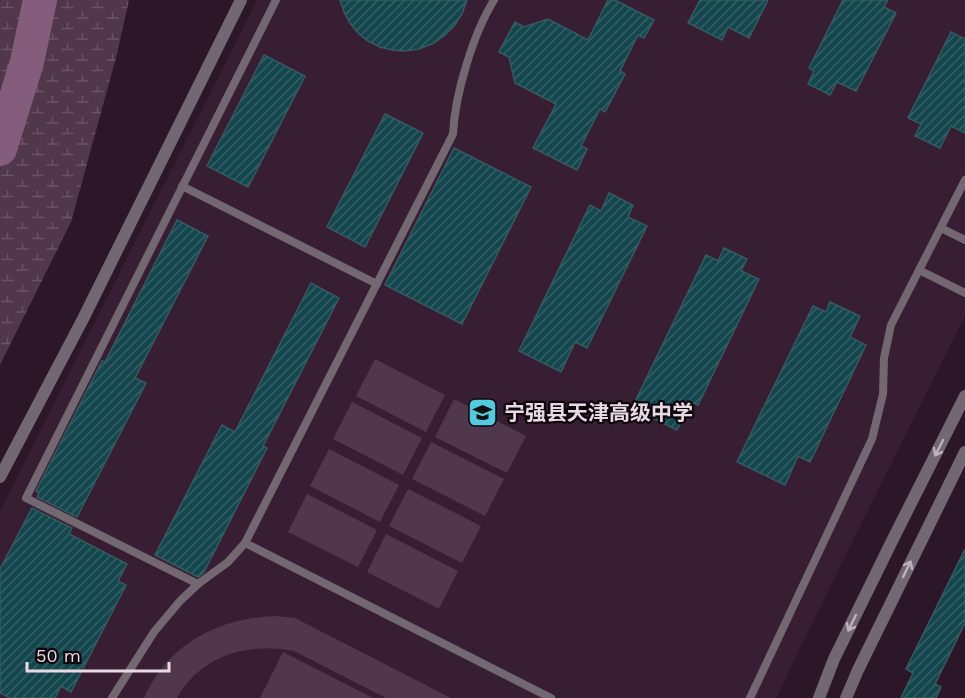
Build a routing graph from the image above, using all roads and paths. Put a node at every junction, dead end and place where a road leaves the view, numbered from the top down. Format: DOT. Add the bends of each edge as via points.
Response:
graph roads {
  1 [pos="241,0"];
  2 [pos="276,0"];
  3 [pos="494,0"];
  4 [pos="965,180"];
  5 [pos="182,186"];
  6 [pos="941,228"];
  7 [pos="965,240"];
  8 [pos="919,270"];
  9 [pos="376,284"];
  10 [pos="965,293"];
  11 [pos="965,396"];
  12 [pos="965,453"];
  13 [pos="0,477"];
  14 [pos="245,543"];
  15 [pos="198,584"];
  16 [pos="112,698"];
  17 [pos="551,698"];
  18 [pos="750,698"];
  19 [pos="819,698"];
  20 [pos="846,698"];
  1 -- 13 [label="street"];
  2 -- 5 [label="lane"];
  3 -- 9 [label="lane" via="470,56 453,134"];
  4 -- 6 [label="lane"];
  5 -- 9 [label="lane"];
  5 -- 15 [label="lane" via="26,498"];
  6 -- 7 [label="lane"];
  6 -- 8 [label="lane"];
  8 -- 10 [label="lane"];
  8 -- 18 [label="lane" via="891,325 883,394 872,440"];
  9 -- 14 [label="lane"];
  11 -- 19 [label="street, one-way" via="834,659"];
  20 -- 12 [label="street, one-way"];
  14 -- 15 [label="lane"];
  14 -- 17 [label="lane"];
  15 -- 16 [label="lane" via="154,632"];
}
